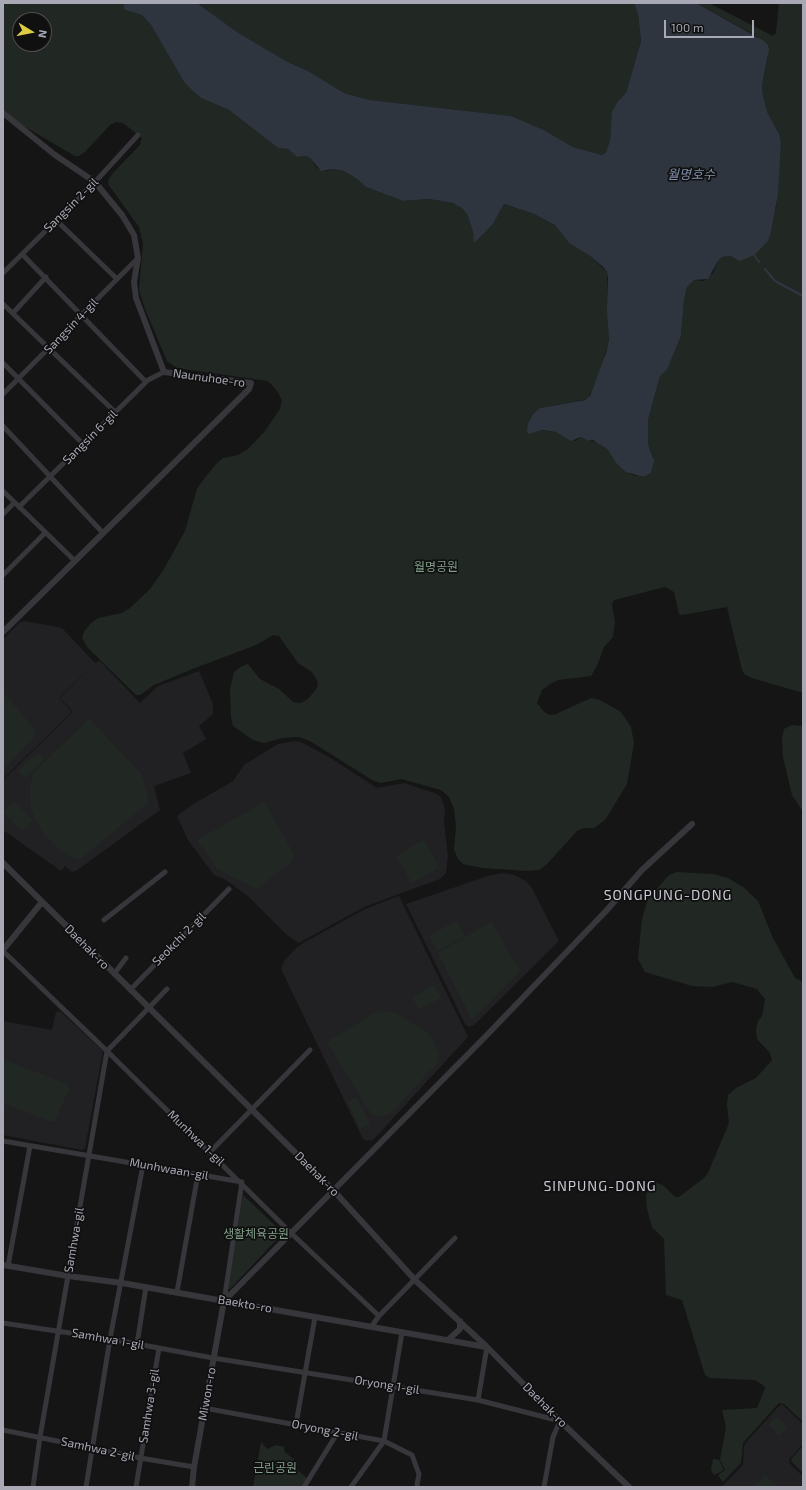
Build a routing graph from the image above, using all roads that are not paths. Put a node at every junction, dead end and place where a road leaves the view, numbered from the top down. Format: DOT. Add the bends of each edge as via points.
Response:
graph roads {
  1 [pos="3,113"];
  2 [pos="138,135"];
  3 [pos="95,182"];
  4 [pos="56,220"];
  5 [pos="22,254"];
  6 [pos="138,258"];
  7 [pos="3,273"];
  8 [pos="46,277"];
  9 [pos="117,279"];
  10 [pos="3,304"];
  11 [pos="13,313"];
  12 [pos="82,314"];
  13 [pos="50,348"];
  14 [pos="3,363"];
  15 [pos="164,372"];
  16 [pos="18,379"];
  17 [pos="146,382"];
  18 [pos="3,394"];
  19 [pos="115,412"];
  20 [pos="3,426"];
  21 [pos="83,444"];
  22 [pos="51,475"];
  23 [pos="3,491"];
  24 [pos="14,503"];
  25 [pos="19,507"];
  26 [pos="3,514"];
  27 [pos="45,533"];
  28 [pos="103,534"];
  29 [pos="75,561"];
  30 [pos="3,575"];
  31 [pos="3,632"];
  32 [pos="692,824"];
  33 [pos="3,863"];
  34 [pos="165,872"];
  35 [pos="229,889"];
  36 [pos="42,902"];
  37 [pos="104,920"];
  38 [pos="3,951"];
  39 [pos="126,958"];
  40 [pos="114,974"];
  41 [pos="167,989"];
  42 [pos="130,990"];
  43 [pos="148,1009"];
  44 [pos="310,1050"];
  45 [pos="108,1051"];
  46 [pos="252,1109"];
  47 [pos="3,1141"];
  48 [pos="30,1146"];
  49 [pos="210,1152"];
  50 [pos="89,1155"];
  51 [pos="143,1165"];
  52 [pos="198,1174"];
  53 [pos="242,1182"];
  54 [pos="334,1191"];
  55 [pos="292,1234"];
  56 [pos="455,1238"];
  57 [pos="6,1266"];
  58 [pos="68,1276"];
  59 [pos="416,1280"];
  60 [pos="122,1283"];
  61 [pos="146,1287"];
  62 [pos="177,1292"];
  63 [pos="224,1301"];
  64 [pos="380,1316"];
  65 [pos="315,1317"];
  66 [pos="460,1321"];
  67 [pos="3,1324"];
  68 [pos="371,1327"];
  69 [pos="58,1331"];
  70 [pos="402,1332"];
  71 [pos="110,1339"];
  72 [pos="448,1340"];
  73 [pos="137,1344"];
  74 [pos="487,1347"];
  75 [pos="159,1348"];
  76 [pos="213,1358"];
  77 [pos="306,1372"];
  78 [pos="393,1385"];
  79 [pos="478,1400"];
  80 [pos="204,1408"];
  81 [pos="560,1421"];
  82 [pos="296,1424"];
  83 [pos="3,1430"];
  84 [pos="338,1432"];
  85 [pos="40,1437"];
  86 [pos="384,1441"];
  87 [pos="93,1448"];
  88 [pos="140,1458"];
  89 [pos="194,1467"];
  90 [pos="418,1485"];
  91 [pos="33,1487"];
  92 [pos="86,1487"];
  93 [pos="136,1487"];
  94 [pos="192,1487"];
  95 [pos="304,1487"];
  96 [pos="351,1487"];
  97 [pos="544,1487"];
  98 [pos="629,1487"];
  1 -- 3 [label="street, Naunuhoe-ro" via="55,156"];
  2 -- 3 [label="street, Sangsin 2-gil"];
  3 -- 4 [label="street, Sangsin 2-gil"];
  3 -- 6 [label="street, Naunuhoe-ro" via="122,215 134,235"];
  4 -- 5 [label="street, Sangsin 2-gil"];
  4 -- 9 [label="street"];
  5 -- 7 [label="street, Sangsin 2-gil"];
  5 -- 8 [label="street"];
  6 -- 9 [label="street, Sangsin 4-gil"];
  6 -- 15 [label="street, Naunuhoe-ro" via="134,282 136,298"];
  8 -- 11 [label="street"];
  8 -- 12 [label="street"];
  9 -- 12 [label="street, Sangsin 4-gil"];
  10 -- 11 [label="street"];
  11 -- 13 [label="street"];
  12 -- 13 [label="street, Sangsin 4-gil"];
  12 -- 17 [label="street"];
  13 -- 16 [label="street, Sangsin 4-gil"];
  13 -- 19 [label="street"];
  14 -- 16 [label="street"];
  15 -- 17 [label="street, Sangsin 6-gil"];
  15 -- 28 [label="street, Naunuhoe-ro" via="251,383 249,389"];
  16 -- 18 [label="street, Sangsin 4-gil"];
  16 -- 21 [label="street"];
  17 -- 19 [label="street, Sangsin 6-gil"];
  19 -- 21 [label="street, Sangsin 6-gil"];
  20 -- 22 [label="street"];
  21 -- 22 [label="street, Sangsin 6-gil"];
  22 -- 25 [label="street, Sangsin 6-gil"];
  22 -- 28 [label="street"];
  23 -- 24 [label="street"];
  24 -- 25 [label="street"];
  24 -- 26 [label="street"];
  25 -- 27 [label="street"];
  27 -- 29 [label="street"];
  27 -- 30 [label="street"];
  28 -- 29 [label="street, Naunuhoe-ro"];
  29 -- 31 [label="street, Naunuhoe-ro"];
  32 -- 54 [label="street" via="642,870 590,928"];
  33 -- 36 [label="street, Daehak-ro"];
  34 -- 37 [label="street"];
  35 -- 42 [label="street, Seokchi 2-gil"];
  36 -- 38 [label="street"];
  36 -- 40 [label="street, Daehak-ro"];
  38 -- 45 [label="street, Munhwa 1-gil"];
  39 -- 40 [label="street"];
  40 -- 42 [label="street, Daehak-ro"];
  41 -- 43 [label="street"];
  42 -- 43 [label="street, Daehak-ro"];
  43 -- 45 [label="street"];
  43 -- 46 [label="street, Daehak-ro"];
  44 -- 46 [label="street"];
  45 -- 49 [label="street, Munhwa 1-gil"];
  45 -- 50 [label="street, Samhwa-gil"];
  46 -- 49 [label="street"];
  46 -- 54 [label="street, Daehak-ro"];
  47 -- 48 [label="street, Munhwaan-gil"];
  48 -- 50 [label="street, Munhwaan-gil"];
  48 -- 57 [label="street"];
  49 -- 53 [label="street, Munhwa 1-gil"];
  50 -- 51 [label="street, Munhwaan-gil"];
  50 -- 58 [label="street, Samhwa-gil"];
  51 -- 52 [label="street, Munhwaan-gil"];
  51 -- 60 [label="street"];
  52 -- 53 [label="street, Munhwaan-gil"];
  52 -- 62 [label="street"];
  53 -- 55 [label="street, Munhwa 1-gil"];
  53 -- 63 [label="street"];
  54 -- 55 [label="street"];
  54 -- 59 [label="street, Daehak-ro"];
  55 -- 63 [label="street"];
  55 -- 64 [label="street, Munhwa 1-gil"];
  56 -- 59 [label="street"];
  57 -- 58 [label="street, Baekto-ro"];
  58 -- 60 [label="street, Baekto-ro"];
  58 -- 69 [label="street, Samhwa-gil"];
  59 -- 64 [label="street"];
  59 -- 66 [label="street, Daehak-ro"];
  60 -- 61 [label="street, Baekto-ro"];
  60 -- 71 [label="street"];
  61 -- 62 [label="street, Baekto-ro"];
  61 -- 73 [label="street"];
  62 -- 63 [label="street, Baekto-ro"];
  63 -- 65 [label="street, Baekto-ro"];
  63 -- 76 [label="street, Miwon-ro"];
  64 -- 68 [label="street"];
  65 -- 68 [label="street, Baekto-ro"];
  65 -- 77 [label="street"];
  66 -- 72 [label="street" via="460,1328"];
  66 -- 74 [label="street, Daehak-ro"];
  67 -- 69 [label="street, Samhwa 1-gil"];
  68 -- 70 [label="street, Baekto-ro"];
  69 -- 71 [label="street, Samhwa 1-gil"];
  69 -- 85 [label="street, Samhwa-gil"];
  70 -- 72 [label="street, Baekto-ro"];
  70 -- 78 [label="street"];
  71 -- 73 [label="street, Samhwa 1-gil"];
  71 -- 87 [label="street"];
  72 -- 74 [label="street, Baekto-ro"];
  73 -- 75 [label="street, Samhwa 1-gil"];
  74 -- 79 [label="street"];
  74 -- 81 [label="street, Daehak-ro"];
  75 -- 76 [label="street, Samhwa 1-gil"];
  75 -- 88 [label="street, Samhwa 3-gil"];
  76 -- 77 [label="street, Oryong 1-gil"];
  76 -- 80 [label="street, Miwon-ro"];
  77 -- 78 [label="street, Oryong 1-gil"];
  77 -- 82 [label="street"];
  78 -- 79 [label="street, Oryong 1-gil"];
  78 -- 86 [label="street"];
  79 -- 81 [label="street, Oryong 1-gil"];
  80 -- 82 [label="street, Oryong 2-gil"];
  80 -- 89 [label="street, Miwon-ro"];
  81 -- 97 [label="street" via="552,1437"];
  81 -- 98 [label="street, Daehak-ro"];
  82 -- 84 [label="street, Oryong 2-gil"];
  83 -- 85 [label="street, Samhwa 2-gil"];
  84 -- 86 [label="street, Oryong 2-gil"];
  84 -- 95 [label="street"];
  85 -- 87 [label="street, Samhwa 2-gil"];
  85 -- 91 [label="street, Samhwa-gil"];
  86 -- 90 [label="street, Oryong 2-gil" via="412,1455 418,1474"];
  86 -- 96 [label="street"];
  87 -- 88 [label="street, Samhwa 2-gil"];
  87 -- 92 [label="street"];
  88 -- 89 [label="street, Samhwa 2-gil"];
  88 -- 93 [label="street, Samhwa 3-gil"];
  89 -- 94 [label="street, Miwon-ro"];
}
